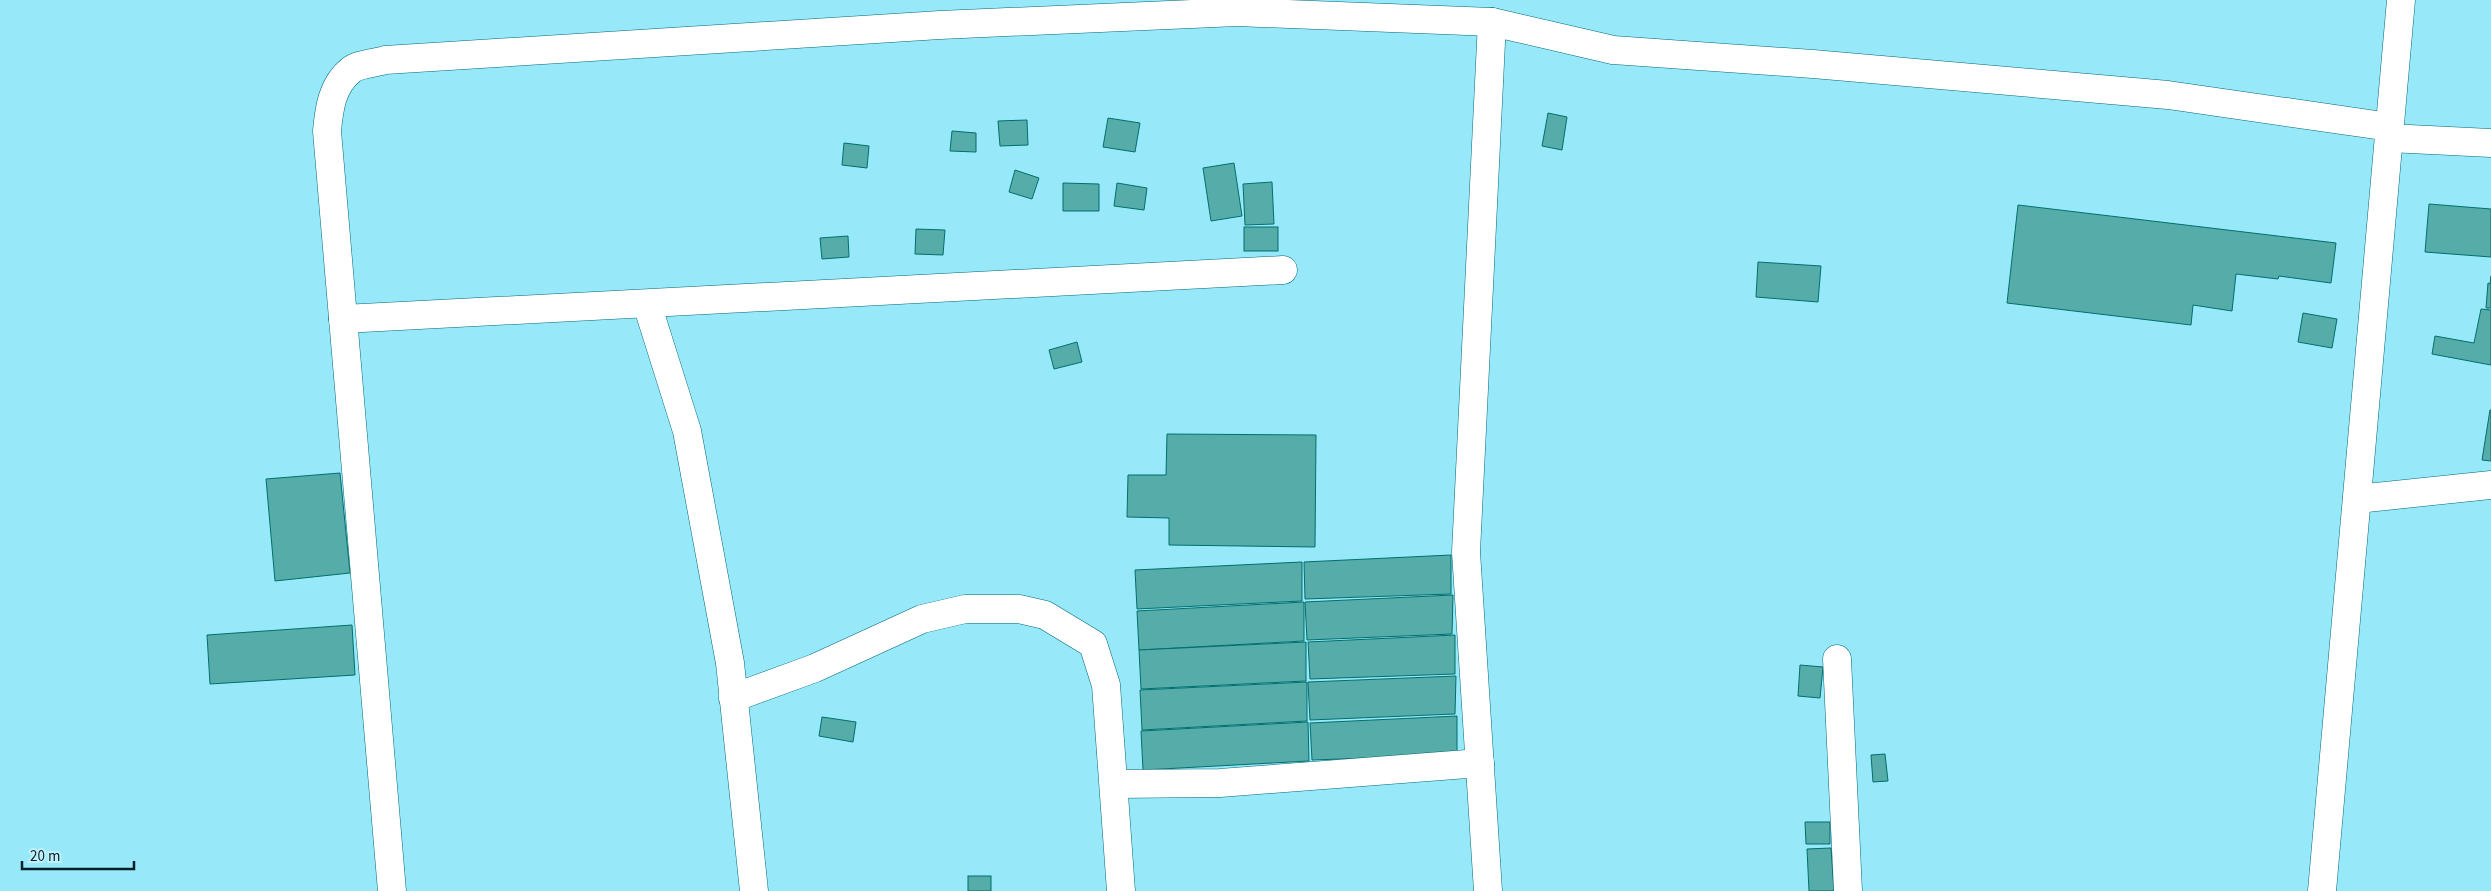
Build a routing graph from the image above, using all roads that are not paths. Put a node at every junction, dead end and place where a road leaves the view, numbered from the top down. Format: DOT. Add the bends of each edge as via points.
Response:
graph roads {
  1 [pos="2401,0"];
  2 [pos="1492,22"];
  3 [pos="2389,132"];
  4 [pos="2491,143"];
  5 [pos="1284,270"];
  6 [pos="647,304"];
  7 [pos="343,319"];
  8 [pos="2491,485"];
  9 [pos="2357,499"];
  10 [pos="1837,659"];
  11 [pos="733,698"];
  12 [pos="1480,763"];
  13 [pos="1114,784"];
  14 [pos="392,891"];
  15 [pos="754,891"];
  16 [pos="1121,891"];
  17 [pos="1488,891"];
  18 [pos="1848,891"];
  19 [pos="2322,891"];
  1 -- 3 [label="street"];
  2 -- 3 [label="street" via="1613,50 2168,95"];
  2 -- 7 [label="street" via="1237,12 940,25 385,60 352,69 338,85 329,106 327,131"];
  2 -- 12 [label="street" via="1466,552"];
  3 -- 4 [label="street"];
  3 -- 9 [label="street"];
  5 -- 6 [label="street"];
  6 -- 7 [label="street"];
  6 -- 11 [label="street" via="687,431 730,663"];
  7 -- 14 [label="street"];
  8 -- 9 [label="street"];
  9 -- 19 [label="street"];
  10 -- 18 [label="street"];
  11 -- 13 [label="street" via="814,668 922,619 965,609 1019,609 1045,615 1093,644 1106,685"];
  11 -- 15 [label="street"];
  12 -- 13 [label="street" via="1220,783"];
  12 -- 17 [label="street"];
  13 -- 16 [label="street"];
}
